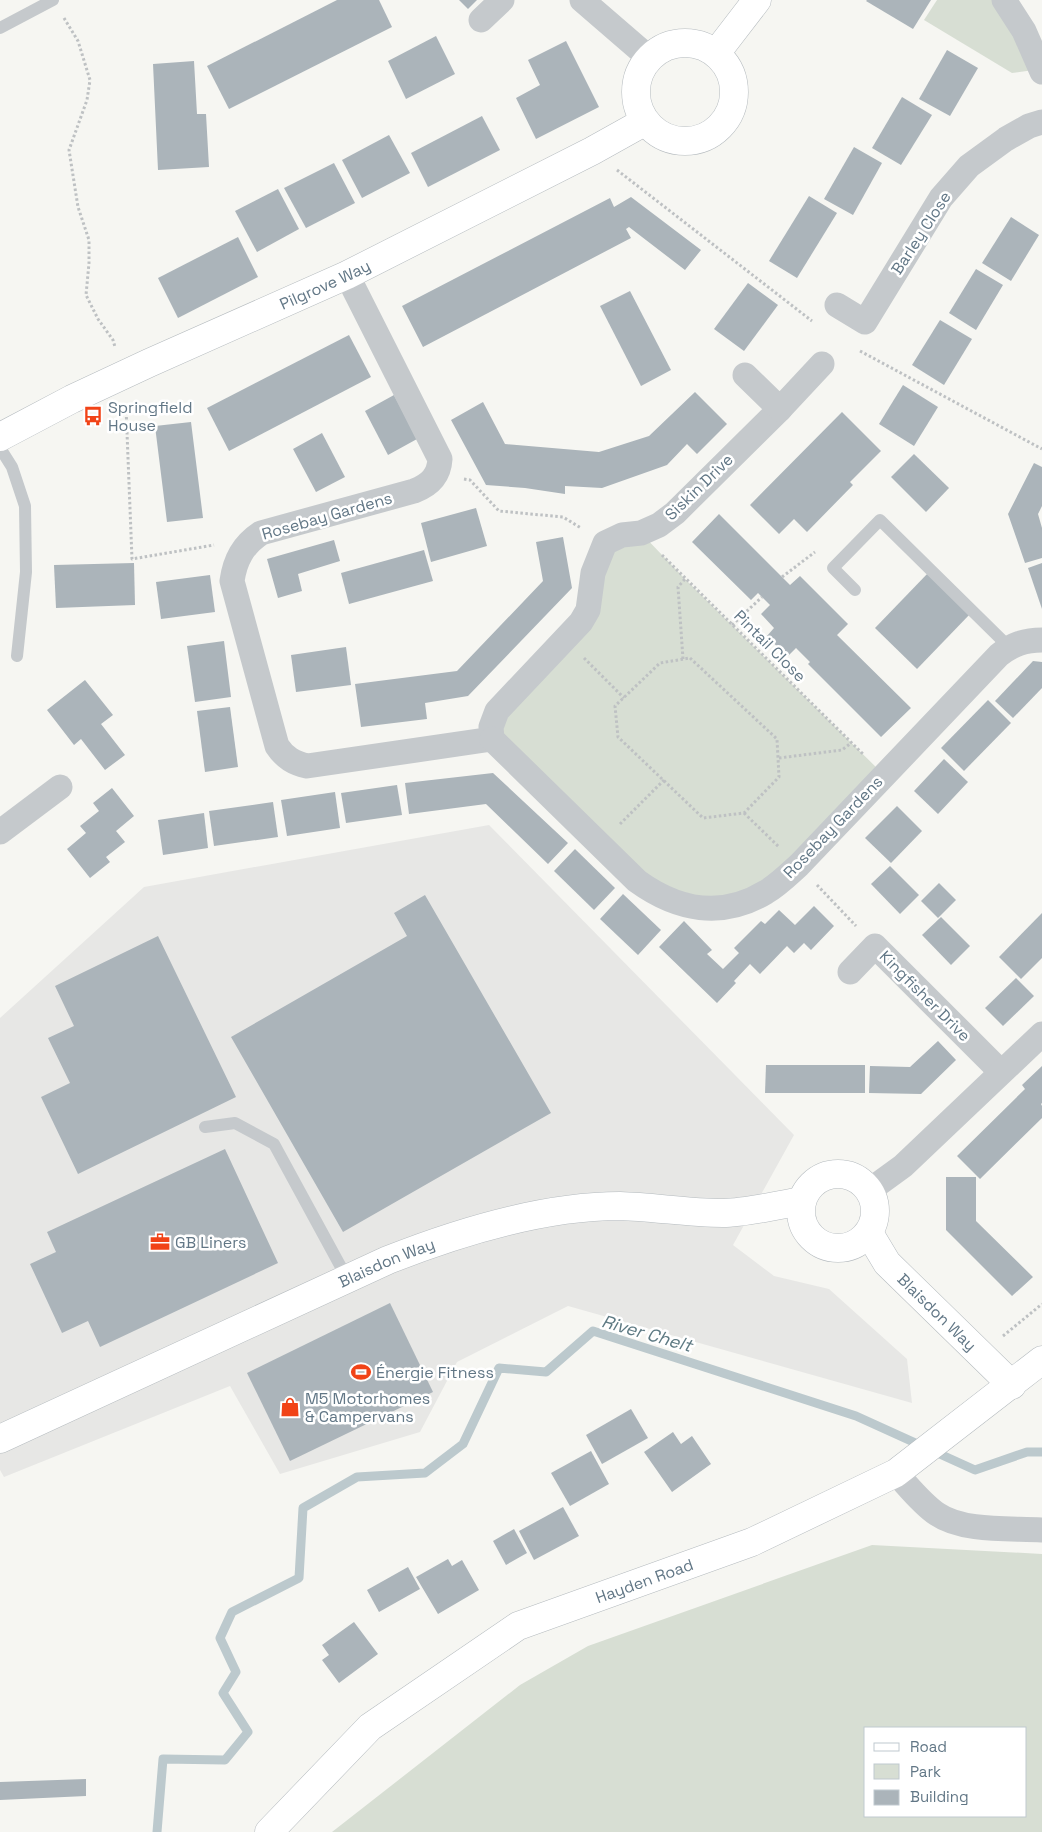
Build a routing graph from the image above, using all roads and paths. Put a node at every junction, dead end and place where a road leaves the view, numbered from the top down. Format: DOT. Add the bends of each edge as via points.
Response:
graph roads {
  1 [pos="53,0"];
  2 [pos="502,0"];
  3 [pos="582,0"];
  4 [pos="757,0"];
  5 [pos="1004,0"];
  6 [pos="63,16"];
  7 [pos="481,20"];
  8 [pos="0,28"];
  9 [pos="717,52"];
  10 [pos="648,57"];
  11 [pos="1042,72"];
  12 [pos="644,122"];
  13 [pos="1042,122"];
  14 [pos="592,151"];
  15 [pos="347,275"];
  16 [pos="837,305"];
  17 [pos="818,325"];
  18 [pos="859,351"];
  19 [pos="822,364"];
  20 [pos="125,374"];
  21 [pos="745,374"];
  22 [pos="780,409"];
  23 [pos="0,437"];
  24 [pos="0,448"];
  25 [pos="1042,448"];
  26 [pos="436,475"];
  27 [pos="641,533"];
  28 [pos="605,543"];
  29 [pos="216,544"];
  30 [pos="820,549"];
  31 [pos="782,576"];
  32 [pos="685,579"];
  33 [pos="855,590"];
  34 [pos="762,596"];
  35 [pos="732,625"];
  36 [pos="564,638"];
  37 [pos="1042,640"];
  38 [pos="1009,647"];
  39 [pos="17,656"];
  40 [pos="683,659"];
  41 [pos="624,698"];
  42 [pos="492,739"];
  43 [pos="851,743"];
  44 [pos="778,758"];
  45 [pos="884,775"];
  46 [pos="664,780"];
  47 [pos="60,788"];
  48 [pos="744,813"];
  49 [pos="0,832"];
  50 [pos="599,844"];
  51 [pos="798,865"];
  52 [pos="875,946"];
  53 [pos="850,972"];
  54 [pos="1042,1034"];
  55 [pos="1001,1072"];
  56 [pos="205,1127"];
  57 [pos="870,1190"];
  58 [pos="802,1201"];
  59 [pos="868,1233"];
  60 [pos="348,1280"];
  61 [pos="1042,1304"];
  62 [pos="979,1355"];
  63 [pos="1042,1360"];
  64 [pos="1012,1385"];
  65 [pos="0,1440"];
  66 [pos="903,1468"];
  67 [pos="1042,1530"];
  68 [pos="269,1832"];
  1 -- 8 [label="lane"];
  2 -- 7 [label="street"];
  3 -- 10 [label="street"];
  4 -- 9 [label="street"];
  5 -- 11 [label="street" via="1024,32"];
  6 -- 20 [label="path" via="78,41 90,80 87,100 69,150 78,207 89,240 86,295 113,340"];
  9 -- 10 [label="street" via="689,42 665,46"];
  9 -- 12 [label="street" via="732,75 735,97 730,114 722,125 705,138 686,142 666,139"];
  10 -- 12 [label="street" via="635,84 635,102"];
  12 -- 14 [label="street, Pilgrove Way"];
  13 -- 16 [label="street, Barley Close" via="1006,139 969,166 941,198 864,322"];
  14 -- 15 [label="street, Pilgrove Way"];
  14 -- 17 [label="path"];
  15 -- 20 [label="street, Pilgrove Way"];
  15 -- 26 [label="street" via="440,459"];
  18 -- 25 [label="path"];
  19 -- 22 [label="street, Siskin Drive"];
  20 -- 23 [label="street, Pilgrove Way"];
  20 -- 29 [label="path" via="132,559"];
  21 -- 22 [label="street"];
  22 -- 27 [label="street, Siskin Drive" via="675,513"];
  24 -- 39 [label="lane" via="12,467 25,506 26,572"];
  26 -- 28 [label="path" via="470,480 499,511 563,518"];
  26 -- 42 [label="street, Rosebay Gardens" via="430,483 414,491 261,533 251,539 238,557 232,581 277,746 287,758 307,766"];
  27 -- 28 [label="street, Siskin Drive" via="622,535"];
  27 -- 32 [label="path, Pintail Close"];
  28 -- 36 [label="street" via="593,574 588,610"];
  30 -- 31 [label="path"];
  32 -- 35 [label="path, Pintail Close"];
  32 -- 40 [label="path" via="678,587"];
  33 -- 38 [label="lane" via="833,568 880,520"];
  34 -- 35 [label="path"];
  35 -- 43 [label="path, Pintail Close"];
  36 -- 41 [label="path"];
  36 -- 42 [label="street" via="497,711 491,727"];
  37 -- 38 [label="street, Rosebay Gardens" via="1020,642"];
  38 -- 45 [label="street, Rosebay Gardens"];
  40 -- 41 [label="path" via="660,663"];
  40 -- 44 [label="path" via="690,658 777,739"];
  41 -- 46 [label="path" via="615,706 618,738"];
  42 -- 50 [label="street, Rosebay Gardens"];
  43 -- 44 [label="path" via="842,750"];
  43 -- 45 [label="path, Pintail Close"];
  44 -- 48 [label="path" via="779,777"];
  45 -- 51 [label="street, Rosebay Gardens"];
  46 -- 48 [label="path" via="703,818"];
  46 -- 50 [label="path"];
  47 -- 49 [label="street"];
  48 -- 51 [label="path"];
  50 -- 51 [label="street, Rosebay Gardens" via="654,894 694,907 732,906 750,900 766,892"];
  51 -- 52 [label="path"];
  52 -- 53 [label="street, Kingfisher Drive"];
  52 -- 55 [label="street, Kingfisher Drive"];
  54 -- 55 [label="street"];
  55 -- 57 [label="street" via="903,1166"];
  56 -- 60 [label="lane" via="235,1123 274,1144"];
  57 -- 58 [label="street" via="853,1176 839,1173 824,1176 809,1186"];
  57 -- 59 [label="street" via="876,1212"];
  58 -- 59 [label="street" via="802,1222 809,1235 822,1245 837,1249 855,1245"];
  58 -- 60 [label="street, Blaisdon Way" via="724,1213 619,1206 520,1218 430,1244"];
  59 -- 62 [label="street, Blaisdon Way" via="887,1263"];
  60 -- 65 [label="street, Blaisdon Way"];
  61 -- 62 [label="path"];
  62 -- 64 [label="street, Blaisdon Way"];
  63 -- 64 [label="street, Hayden Road"];
  64 -- 66 [label="street, Hayden Road"];
  66 -- 67 [label="street" via="925,1504 948,1520 965,1525"];
  66 -- 68 [label="street, Hayden Road" via="752,1542 518,1626 370,1727"];
}
